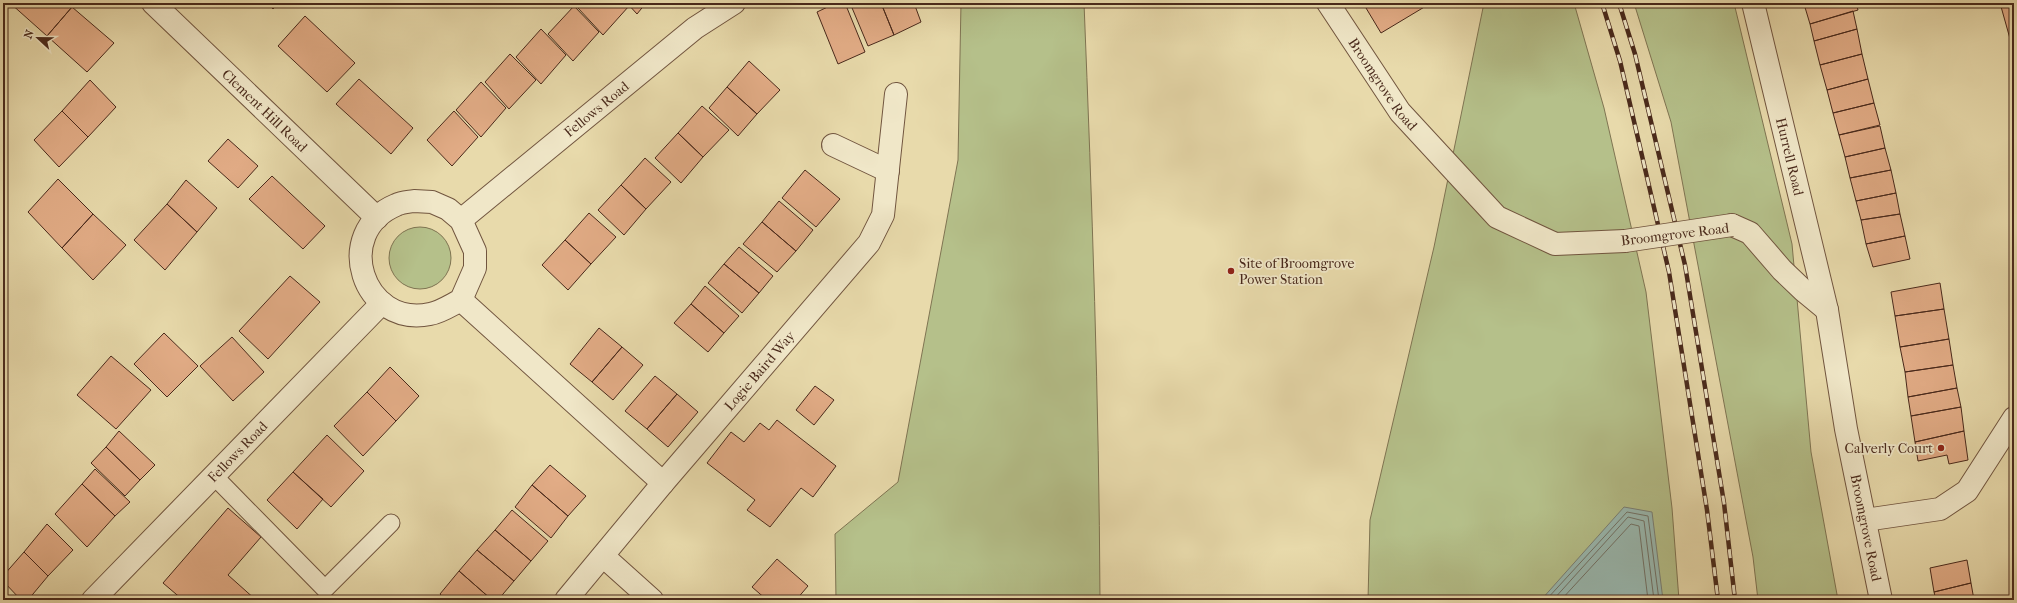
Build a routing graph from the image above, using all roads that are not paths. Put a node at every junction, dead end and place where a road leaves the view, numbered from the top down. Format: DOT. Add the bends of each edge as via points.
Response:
graph roads {
  1 [pos="153,3"];
  2 [pos="734,3"];
  3 [pos="1328,3"];
  4 [pos="1753,3"];
  5 [pos="896,94"];
  6 [pos="833,145"];
  7 [pos="888,171"];
  8 [pos="377,218"];
  9 [pos="461,220"];
  10 [pos="461,300"];
  11 [pos="382,304"];
  12 [pos="1827,310"];
  13 [pos="2014,418"];
  14 [pos="214,476"];
  15 [pos="663,483"];
  16 [pos="1864,520"];
  17 [pos="391,523"];
  18 [pos="602,556"];
  19 [pos="93,600"];
  20 [pos="566,600"];
  21 [pos="652,600"];
  22 [pos="1880,600"];
  1 -- 8 [label="street, Clement Hill Road"];
  2 -- 9 [label="street, Fellows Road" via="695,28"];
  3 -- 12 [label="street, Broomgrove Road, bridge" via="1400,112 1497,217 1555,244 1625,241 1732,225 1750,233 1782,270"];
  4 -- 12 [label="street, Hurrell Road"];
  5 -- 7 [label="street, Logie Baird Way"];
  6 -- 7 [label="street"];
  7 -- 15 [label="street, Logie Baird Way" via="883,215 868,243"];
  8 -- 9 [label="street" via="397,204 414,201 432,202 448,209"];
  8 -- 11 [label="street" via="362,242 360,258 368,286"];
  9 -- 10 [label="street" via="475,251 475,268"];
  10 -- 11 [label="street" via="431,314 414,315 397,312"];
  10 -- 15 [label="street"];
  11 -- 14 [label="street, Fellows Road"];
  12 -- 16 [label="street, Broomgrove Road"];
  13 -- 16 [label="street" via="1967,491 1940,509"];
  14 -- 17 [label="lane" via="325,589"];
  14 -- 19 [label="street, Fellows Road"];
  15 -- 18 [label="street, Logie Baird Way"];
  16 -- 22 [label="street, Broomgrove Road"];
  18 -- 20 [label="street, Logie Baird Way"];
  18 -- 21 [label="street"];
}
